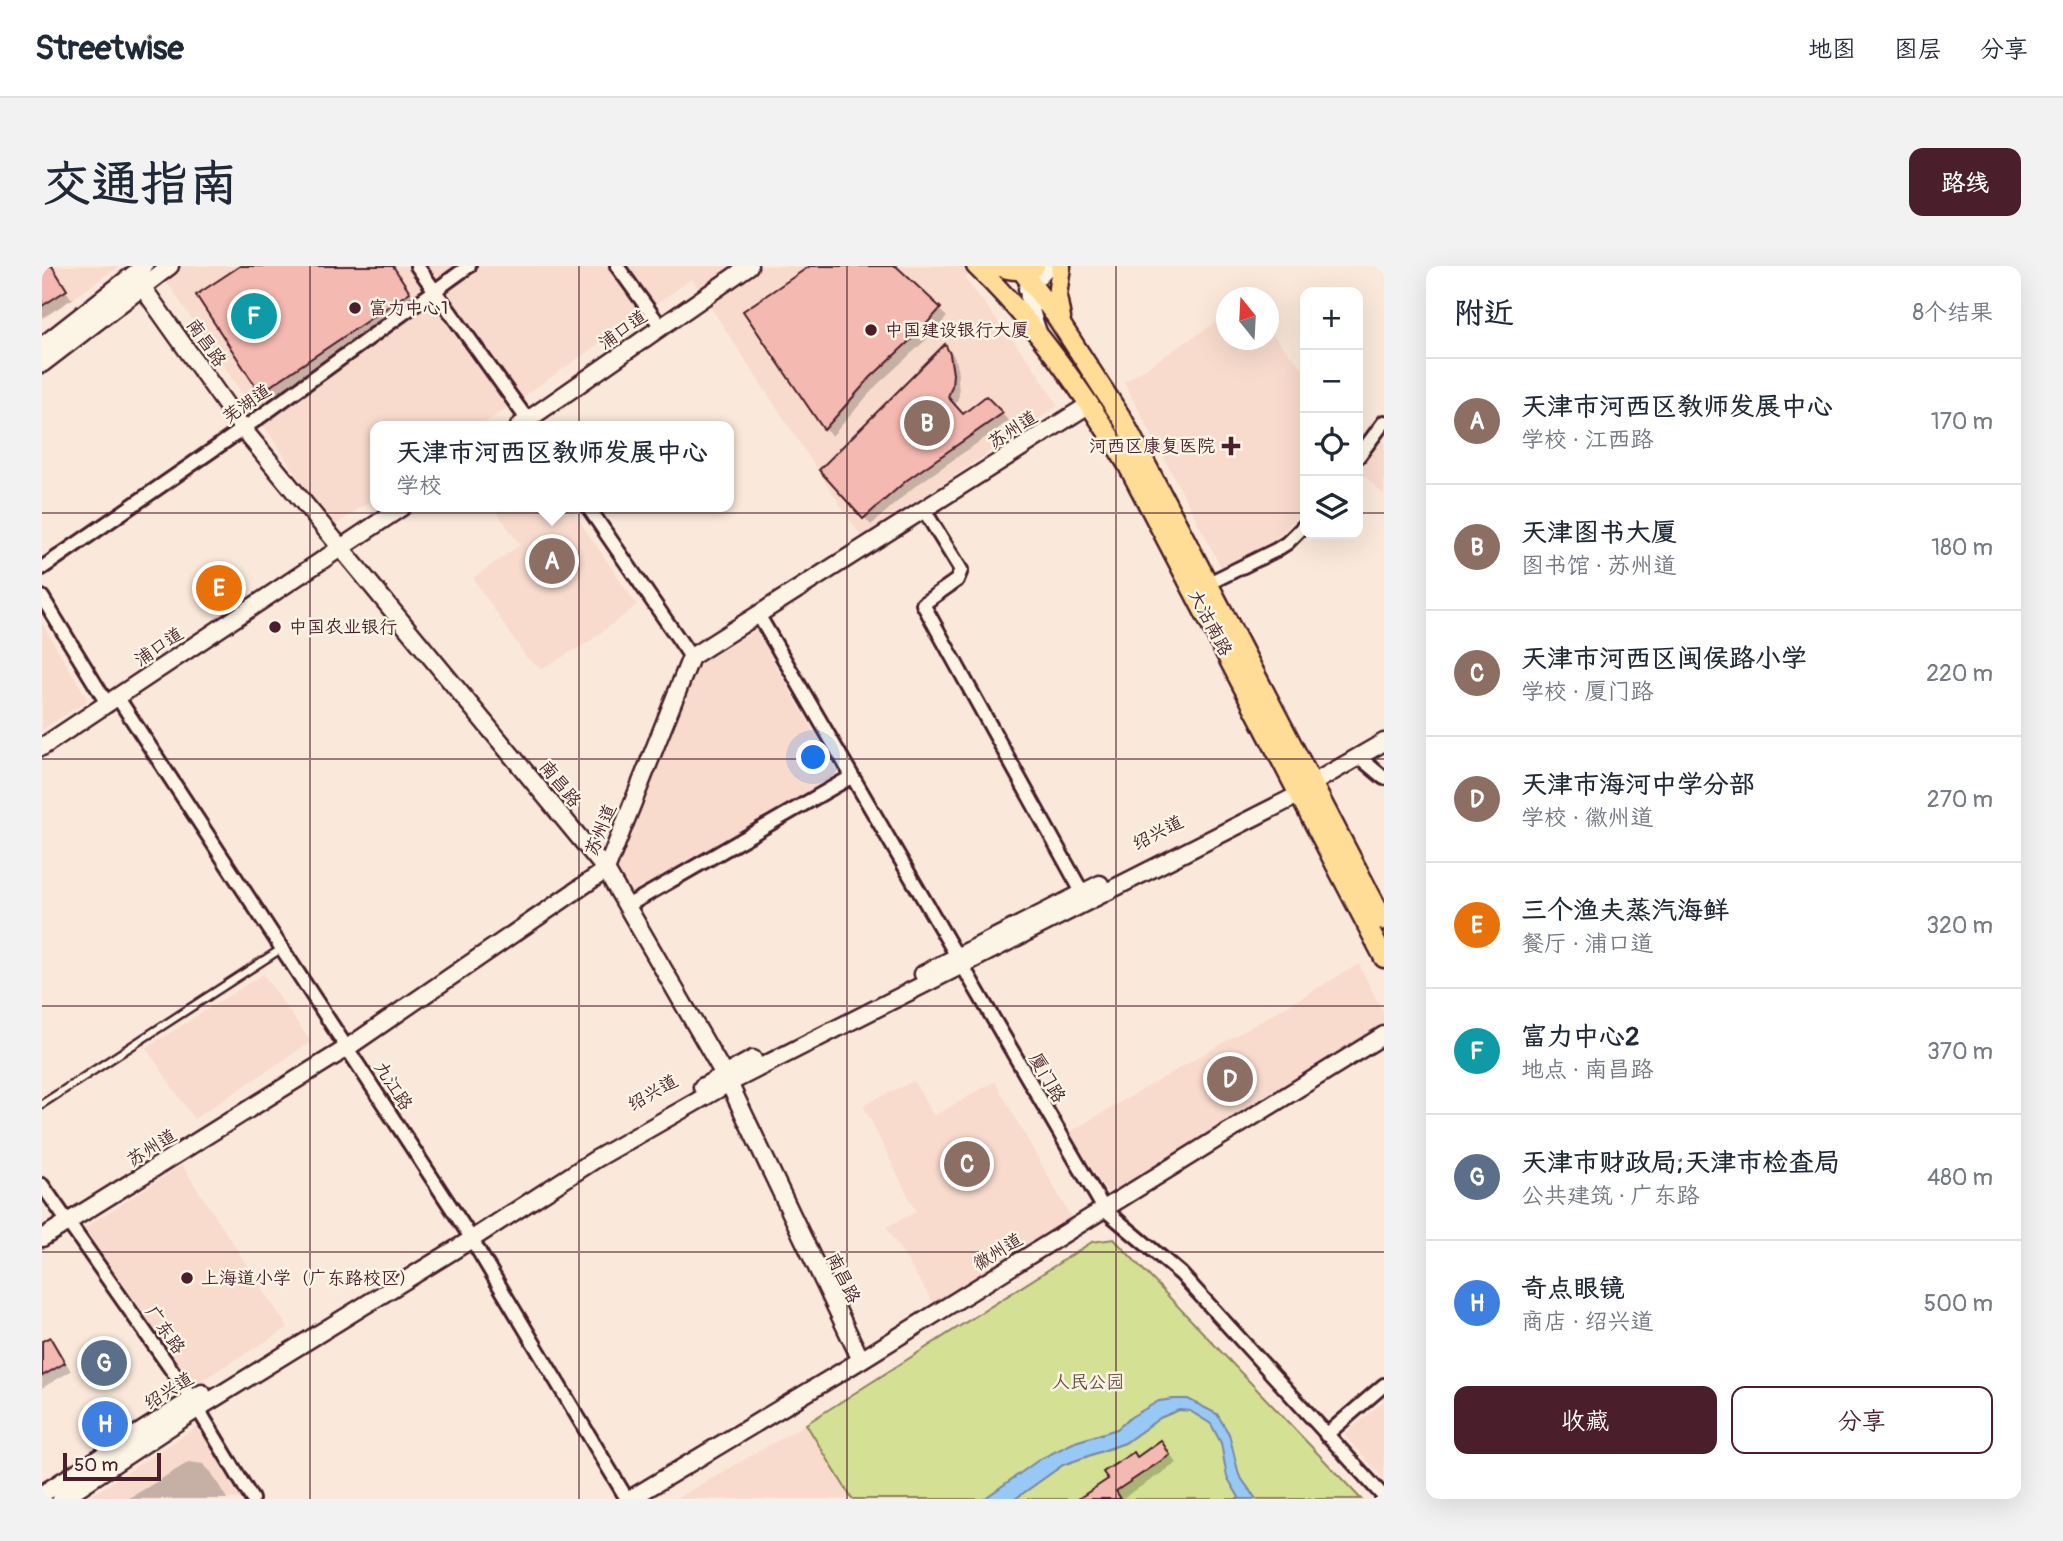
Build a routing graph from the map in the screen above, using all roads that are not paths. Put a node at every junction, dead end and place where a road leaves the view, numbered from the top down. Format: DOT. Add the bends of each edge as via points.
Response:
graph roads {
  1 [pos="170,266"];
  2 [pos="417,266"];
  3 [pos="469,266"];
  4 [pos="617,266"];
  5 [pos="750,266"];
  6 [pos="976,266"];
  7 [pos="1060,266"];
  8 [pos="1025,271"];
  9 [pos="137,274"];
  10 [pos="996,286"];
  11 [pos="436,290"];
  12 [pos="1013,303"];
  13 [pos="661,327"];
  14 [pos="1064,328"];
  15 [pos="1041,338"];
  16 [pos="42,346"];
  17 [pos="42,364"];
  18 [pos="1090,404"];
  19 [pos="524,421"];
  20 [pos="530,421"];
  21 [pos="1384,422"];
  22 [pos="243,429"];
  23 [pos="1363,450"];
  24 [pos="924,510"];
  25 [pos="394,512"];
  26 [pos="591,512"];
  27 [pos="1300,530"];
  28 [pos="341,548"];
  29 [pos="42,568"];
  30 [pos="1201,587"];
  31 [pos="42,597"];
  32 [pos="759,616"];
  33 [pos="691,657"];
  34 [pos="113,702"];
  35 [pos="1384,742"];
  36 [pos="42,747"];
  37 [pos="1359,757"];
  38 [pos="851,777"];
  39 [pos="1384,778"];
  40 [pos="1303,788"];
  41 [pos="606,870"];
  42 [pos="1082,892"];
  43 [pos="626,906"];
  44 [pos="1384,921"];
  45 [pos="282,949"];
  46 [pos="1384,958"];
  47 [pos="958,962"];
  48 [pos="1384,1035"];
  49 [pos="347,1048"];
  50 [pos="726,1078"];
  51 [pos="42,1104"];
  52 [pos="42,1185"];
  53 [pos="1104,1209"];
  54 [pos="69,1223"];
  55 [pos="469,1235"];
  56 [pos="42,1238"];
  57 [pos="861,1360"];
  58 [pos="1384,1385"];
  59 [pos="194,1404"];
  60 [pos="1326,1435"];
  61 [pos="42,1494"];
  62 [pos="1384,1497"];
  63 [pos="61,1499"];
  64 [pos="252,1499"];
  65 [pos="629,1499"];
  1 -- 9 [label="street"];
  2 -- 11 [label="street"];
  3 -- 11 [label="street, 芜湖道"];
  4 -- 13 [label="street"];
  5 -- 13 [label="street, 浦口道"];
  6 -- 10 [label="main road, 大沽南路"];
  7 -- 14 [label="main road" via="1057,296"];
  8 -- 10 [label="street"];
  8 -- 12 [label="street"];
  8 -- 14 [label="main road, 大沽南路"];
  8 -- 15 [label="street"];
  9 -- 16 [label="street"];
  9 -- 17 [label="street"];
  9 -- 22 [label="street, 南昌路"];
  10 -- 12 [label="main road, 大沽南路"];
  11 -- 19 [label="street"];
  11 -- 22 [label="street, 芜湖道"];
  12 -- 15 [label="main road, 大沽南路"];
  13 -- 20 [label="street, 浦口道"];
  14 -- 30 [label="main road, 大沽南路" via="1123,420"];
  15 -- 18 [label="main road, 大沽南路"];
  18 -- 24 [label="street, 苏州道"];
  18 -- 30 [label="main road, 大沽南路"];
  21 -- 23 [label="street"];
  22 -- 28 [label="street, 南昌路"];
  22 -- 29 [label="street, 芜湖道"];
  24 -- 32 [label="street, 苏州道"];
  24 -- 42 [label="street" via="961,570 957,580 923,604"];
  25 -- 28 [label="street, 浦口道"];
  26 -- 33 [label="street"];
  27 -- 30 [label="street" via="1276,550"];
  28 -- 34 [label="street, 浦口道"];
  28 -- 41 [label="street, 南昌路"];
  30 -- 40 [label="main road, 大沽南路"];
  31 -- 34 [label="street, 九江路"];
  32 -- 33 [label="street, 苏州道"];
  32 -- 38 [label="street, 厦门路"];
  33 -- 41 [label="street, 苏州道"];
  34 -- 36 [label="street, 浦口道"];
  34 -- 45 [label="street, 九江路"];
  35 -- 37 [label="street, 绍兴道"];
  37 -- 39 [label="street"];
  37 -- 40 [label="street, 绍兴道"];
  38 -- 43 [label="street"];
  38 -- 47 [label="street, 厦门路"];
  40 -- 42 [label="street, 绍兴道"];
  40 -- 44 [label="main road, 大沽南路"];
  40 -- 46 [label="main road, 大沽南路"];
  40 -- 47 [label="street, 绍兴道"];
  41 -- 43 [label="street, 南昌路"];
  41 -- 49 [label="street, 苏州道"];
  42 -- 47 [label="street, 绍兴道"];
  43 -- 50 [label="street, 南昌路"];
  45 -- 49 [label="street, 九江路"];
  45 -- 51 [label="lane"];
  47 -- 50 [label="street, 绍兴道" via="844,1015"];
  47 -- 53 [label="street, 厦门路"];
  48 -- 53 [label="street, 徽州道"];
  49 -- 54 [label="street, 苏州道"];
  49 -- 55 [label="street, 九江路"];
  50 -- 55 [label="street, 绍兴道" via="589,1153"];
  50 -- 57 [label="street, 南昌路"];
  52 -- 54 [label="street, 广东路"];
  53 -- 57 [label="street, 徽州道"];
  53 -- 60 [label="street, 厦门路" via="1181,1274"];
  54 -- 56 [label="street, 苏州道"];
  54 -- 59 [label="street, 广东路"];
  55 -- 59 [label="street, 绍兴道"];
  55 -- 65 [label="street, 九江路"];
  57 -- 65 [label="street, 徽州道"];
  58 -- 60 [label="street"];
  59 -- 61 [label="street, 绍兴道"];
  59 -- 63 [label="street, 绍兴道"];
  59 -- 64 [label="street, 广东路"];
  60 -- 62 [label="street, 厦门路"];
}
